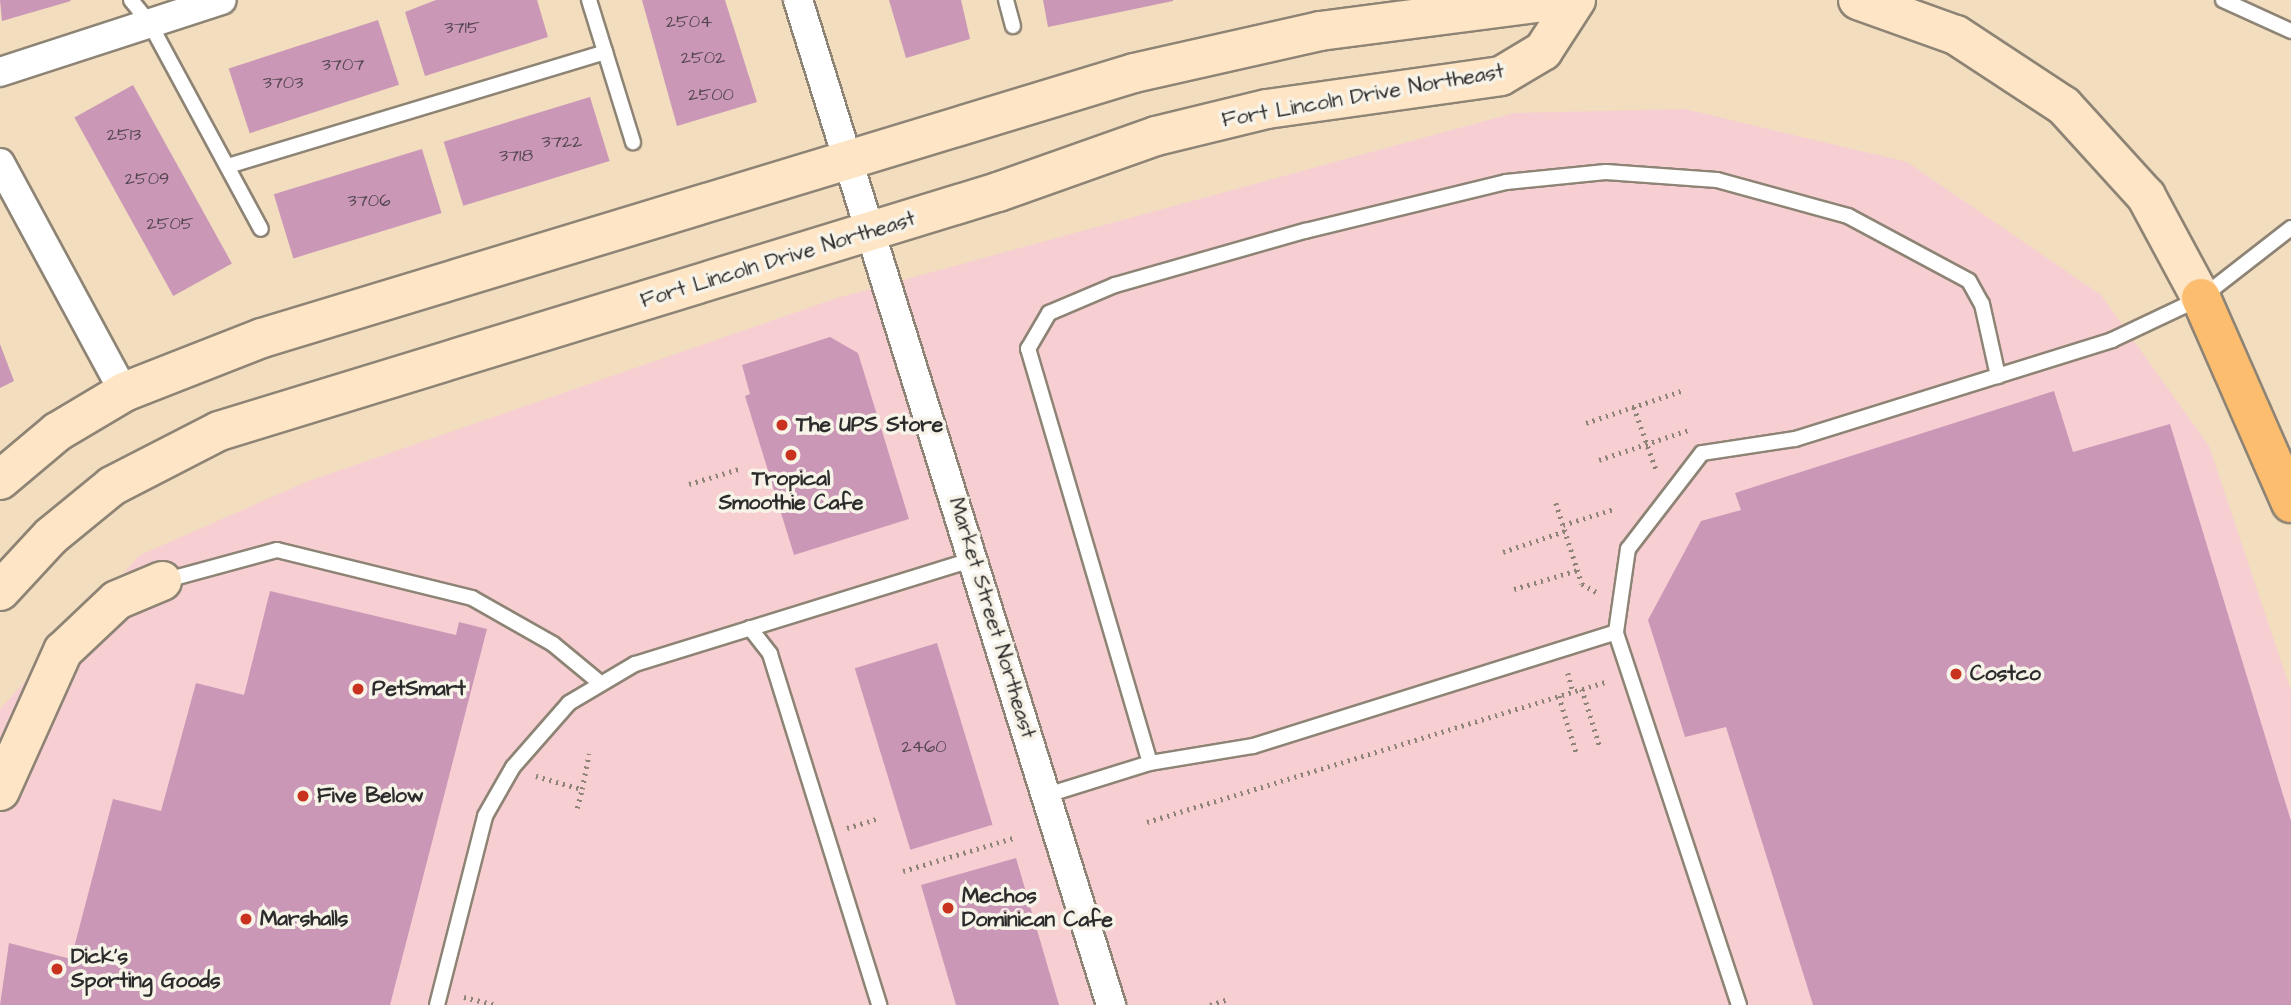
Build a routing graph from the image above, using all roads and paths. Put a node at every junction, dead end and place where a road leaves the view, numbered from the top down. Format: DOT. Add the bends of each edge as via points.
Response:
graph roads {
  1 [pos="131,0"];
  2 [pos="222,0"];
  3 [pos="589,0"];
  4 [pos="799,0"];
  5 [pos="1006,0"];
  6 [pos="1558,0"];
  7 [pos="1576,0"];
  8 [pos="1858,0"];
  9 [pos="2223,0"];
  10 [pos="1503,3"];
  11 [pos="149,22"];
  12 [pos="1013,26"];
  13 [pos="2291,31"];
  14 [pos="605,52"];
  15 [pos="0,72"];
  16 [pos="633,142"];
  17 [pos="847,161"];
  18 [pos="0,163"];
  19 [pos="228,166"];
  20 [pos="2291,228"];
  21 [pos="261,229"];
  22 [pos="870,232"];
  23 [pos="2201,298"];
  24 [pos="1998,376"];
  25 [pos="1681,391"];
  26 [pos="124,393"];
  27 [pos="1586,423"];
  28 [pos="1694,428"];
  29 [pos="1599,460"];
  30 [pos="742,468"];
  31 [pos="0,480"];
  32 [pos="689,484"];
  33 [pos="1556,503"];
  34 [pos="2291,503"];
  35 [pos="1615,509"];
  36 [pos="1564,528"];
  37 [pos="1503,552"];
  38 [pos="974,559"];
  39 [pos="1578,570"];
  40 [pos="162,581"];
  41 [pos="1514,589"];
  42 [pos="0,591"];
  43 [pos="1620,605"];
  44 [pos="750,628"];
  45 [pos="1616,632"];
  46 [pos="1632,674"];
  47 [pos="599,682"];
  48 [pos="1582,690"];
  49 [pos="1559,696"];
  50 [pos="1600,747"];
  51 [pos="589,754"];
  52 [pos="1577,755"];
  53 [pos="1150,763"];
  54 [pos="513,767"];
  55 [pos="582,789"];
  56 [pos="0,791"];
  57 [pos="1047,795"];
  58 [pos="577,808"];
  59 [pos="1147,822"];
  60 [pos="1016,837"];
  61 [pos="903,871"];
  62 [pos="1228,999"];
  63 [pos="437,1005"];
  64 [pos="879,1005"];
  65 [pos="1111,1005"];
  66 [pos="1209,1005"];
  67 [pos="1739,1005"];
  1 -- 11 [label="lane"];
  2 -- 11 [label="street"];
  3 -- 14 [label="lane"];
  4 -- 17 [label="street, Market Street Northeast"];
  5 -- 12 [label="lane"];
  6 -- 10 [label="street"];
  7 -- 22 [label="street, Fort Lincoln Drive Northeast" via="1543,51 1501,76 1267,109 1193,126"];
  8 -- 23 [label="street" via="1956,35 2064,106 2146,195"];
  9 -- 13 [label="lane"];
  10 -- 17 [label="street" via="1320,31 1199,57"];
  11 -- 15 [label="street"];
  11 -- 19 [label="lane"];
  14 -- 16 [label="lane"];
  14 -- 19 [label="lane"];
  17 -- 22 [label="street, Market Street Northeast"];
  17 -- 26 [label="street" via="262,338"];
  18 -- 26 [label="street"];
  19 -- 21 [label="lane"];
  20 -- 23 [label="lane"];
  22 -- 38 [label="street, Market Street Northeast"];
  22 -- 42 [label="street, Fort Lincoln Drive Northeast" via="219,430 112,486 51,536"];
  23 -- 24 [label="lane" via="2135,331"];
  23 -- 34 [label="highway"];
  24 -- 43 [label="lane" via="1795,439 1702,453 1628,549"];
  24 -- 53 [label="lane" via="1982,304 1969,281 1848,216 1717,180 1606,172 1506,182 1305,231 1115,285 1049,313 1028,349"];
  25 -- 27 [label="path"];
  26 -- 31 [label="street" via="57,432"];
  28 -- 29 [label="path"];
  30 -- 32 [label="path"];
  33 -- 36 [label="path"];
  35 -- 36 [label="path"];
  36 -- 37 [label="path"];
  36 -- 39 [label="path"];
  38 -- 44 [label="lane"];
  38 -- 57 [label="street, Market Street Northeast"];
  39 -- 41 [label="path"];
  39 -- 43 [label="path" via="1582,584"];
  40 -- 47 [label="lane" via="277,550 472,598 553,644"];
  40 -- 56 [label="street" via="117,600 63,651"];
  43 -- 45 [label="lane"];
  44 -- 47 [label="lane"];
  44 -- 64 [label="lane" via="770,654"];
  45 -- 46 [label="lane"];
  45 -- 53 [label="lane" via="1253,746"];
  46 -- 48 [label="path"];
  46 -- 67 [label="lane"];
  47 -- 54 [label="lane" via="569,703"];
  48 -- 49 [label="path"];
  48 -- 50 [label="path"];
  49 -- 52 [label="path"];
  49 -- 59 [label="path"];
  51 -- 55 [label="path"];
  53 -- 57 [label="lane"];
  54 -- 55 [label="path"];
  54 -- 63 [label="lane" via="477,839"];
  55 -- 58 [label="path"];
  57 -- 65 [label="street, Market Street Northeast"];
  60 -- 61 [label="path"];
  62 -- 66 [label="path"];
}
